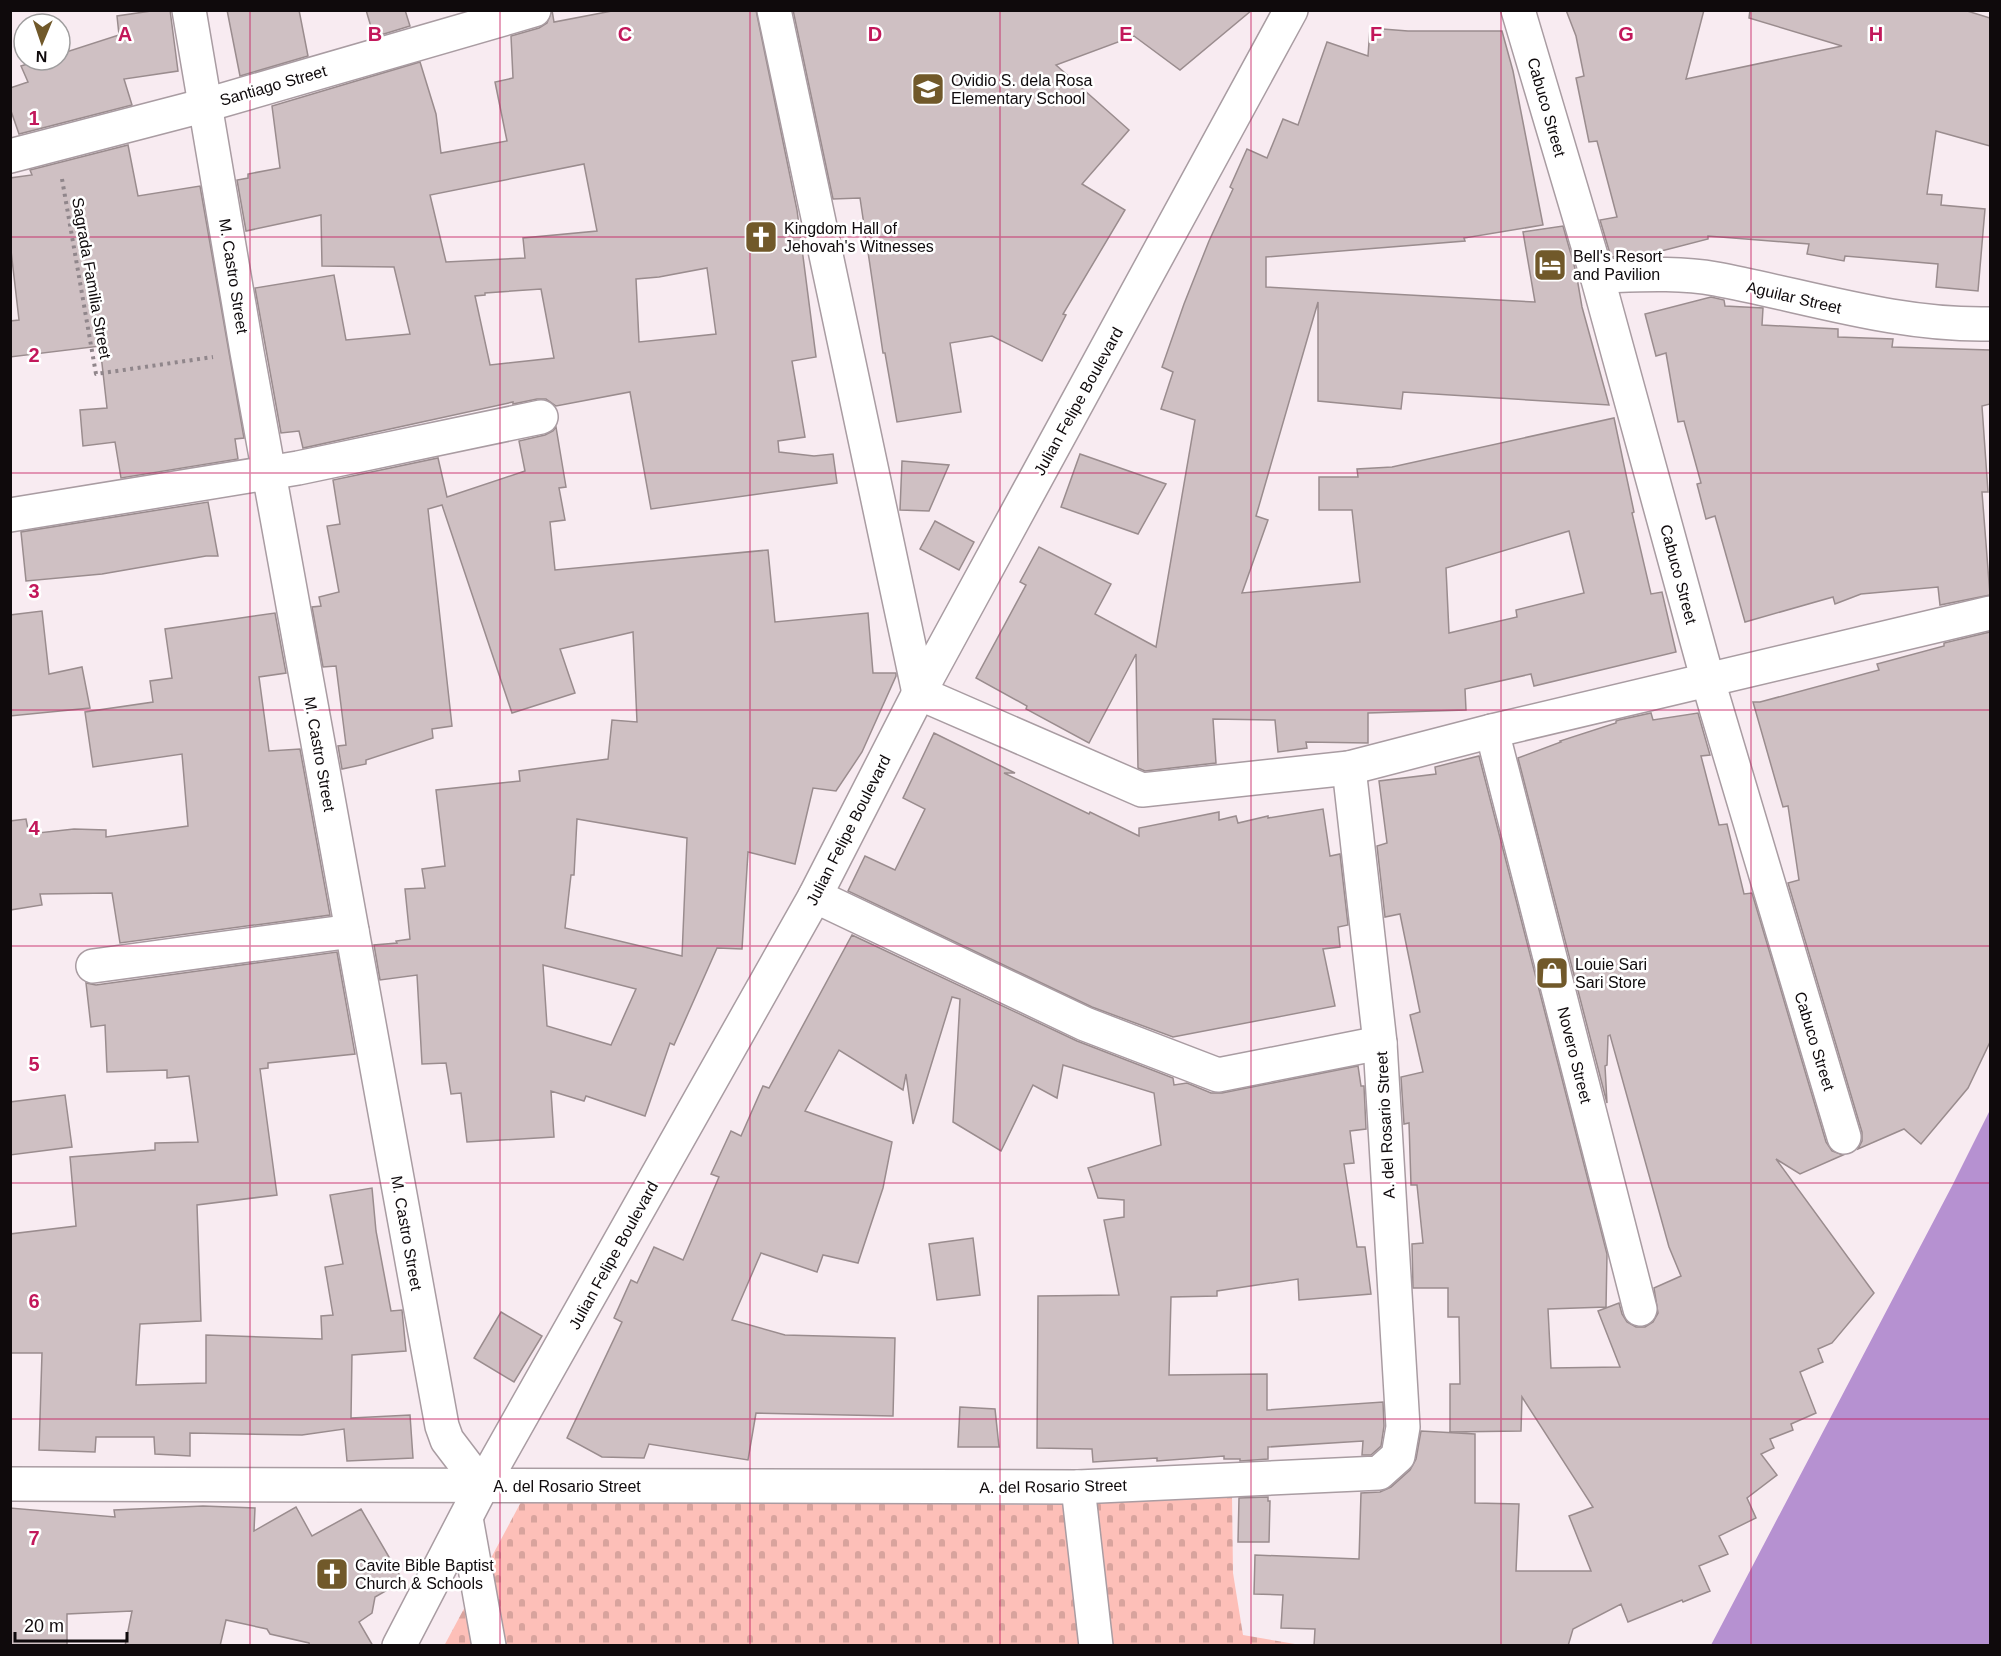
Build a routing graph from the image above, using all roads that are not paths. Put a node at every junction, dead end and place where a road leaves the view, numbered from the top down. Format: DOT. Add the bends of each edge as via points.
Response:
graph roads {
  1 [pos="189,10"];
  2 [pos="534,10"];
  3 [pos="774,10"];
  4 [pos="1291,10"];
  5 [pos="1518,10"];
  6 [pos="206,105"];
  7 [pos="10,156"];
  8 [pos="1597,276"];
  9 [pos="1990,324"];
  10 [pos="541,417"];
  11 [pos="269,474"];
  12 [pos="10,515"];
  13 [pos="1990,613"];
  14 [pos="1708,681"];
  15 [pos="919,693"];
  16 [pos="1492,731"];
  17 [pos="1349,768"];
  18 [pos="815,896"];
  19 [pos="352,931"];
  20 [pos="93,966"];
  21 [pos="1380,1043"];
  22 [pos="1844,1137"];
  23 [pos="1640,1309"];
  24 [pos="10,1484"];
  25 [pos="482,1486"];
  26 [pos="1078,1487"];
  27 [pos="466,1518"];
  28 [pos="399,1646"];
  29 [pos="489,1646"];
  30 [pos="1096,1646"];
  1 -- 6 [label="street, M. Castro Street"];
  2 -- 6 [label="street, Santiago Street"];
  3 -- 15 [label="street"];
  4 -- 15 [label="street, Julian Felipe Boulevard"];
  5 -- 8 [label="street, Cabuco Street"];
  6 -- 7 [label="street, Santiago Street"];
  6 -- 11 [label="street, M. Castro Street"];
  8 -- 9 [label="street, Aguilar Street" via="1658,274 1714,279 1863,312 1922,321"];
  8 -- 14 [label="street, Cabuco Street"];
  10 -- 11 [label="street"];
  11 -- 12 [label="street"];
  11 -- 19 [label="street, M. Castro Street"];
  13 -- 14 [label="street"];
  14 -- 16 [label="street"];
  14 -- 22 [label="street, Cabuco Street"];
  15 -- 17 [label="street" via="1142,790"];
  15 -- 18 [label="street, Julian Felipe Boulevard"];
  16 -- 17 [label="street"];
  16 -- 23 [label="street, Novero Street"];
  17 -- 21 [label="street, A. del Rosario Street"];
  18 -- 21 [label="street" via="1085,1024 1218,1075"];
  18 -- 25 [label="street, Julian Felipe Boulevard"];
  19 -- 20 [label="street"];
  19 -- 25 [label="street, M. Castro Street" via="442,1426 447,1440"];
  21 -- 26 [label="street, A. del Rosario Street" via="1403,1427 1398,1456 1379,1473"];
  24 -- 25 [label="street, A. del Rosario Street"];
  25 -- 26 [label="street, A. del Rosario Street"];
  25 -- 27 [label="street, Julian Felipe Boulevard"];
  26 -- 30 [label="street"];
  27 -- 28 [label="street, Julian Felipe Boulevard"];
  27 -- 29 [label="street"];
}
